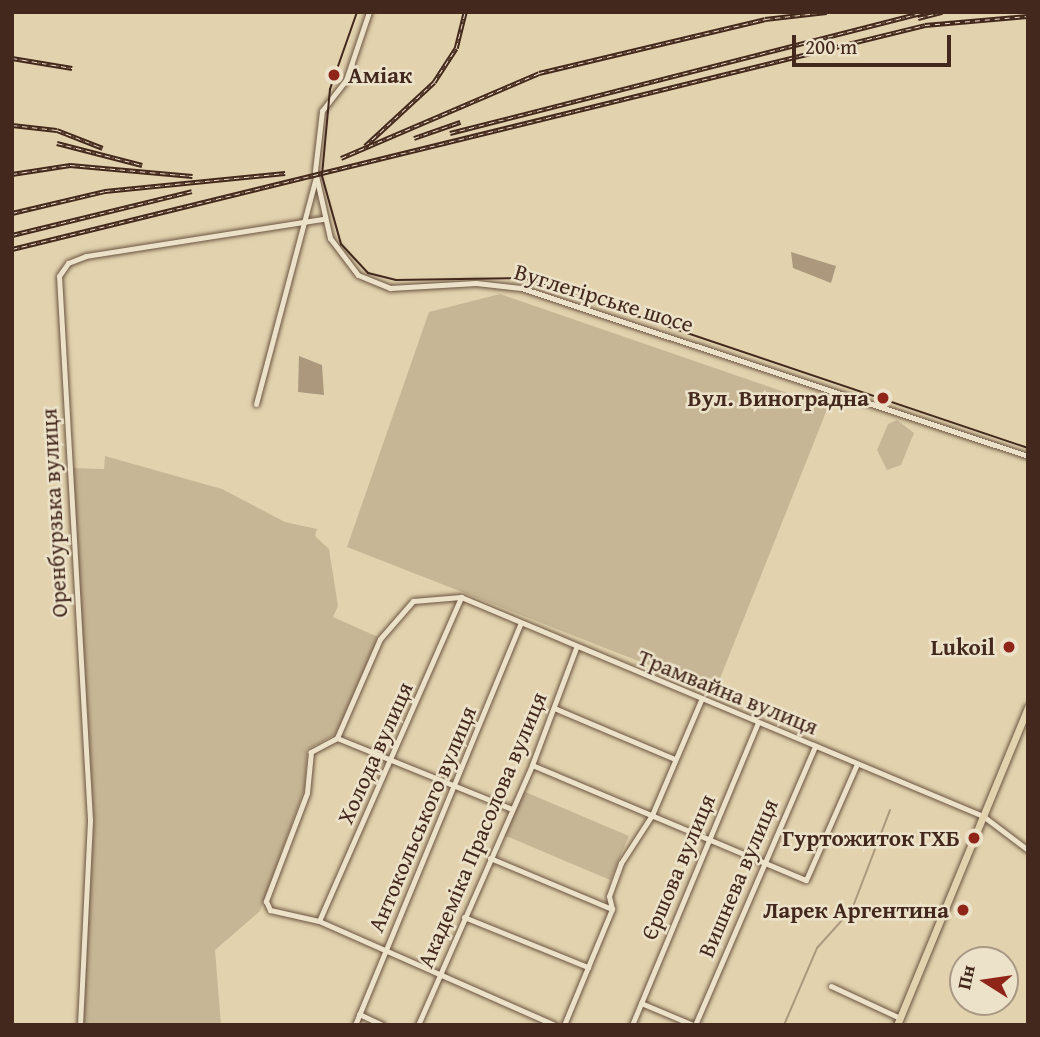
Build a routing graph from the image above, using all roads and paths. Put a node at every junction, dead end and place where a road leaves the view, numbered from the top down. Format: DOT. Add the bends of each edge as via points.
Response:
graph roads {
  1 [pos="369,12"];
  2 [pos="315,179"];
  3 [pos="323,219"];
  4 [pos="299,224"];
  5 [pos="256,404"];
  6 [pos="1028,456"];
  7 [pos="461,597"];
  8 [pos="520,625"];
  9 [pos="576,648"];
  10 [pos="701,699"];
  11 [pos="1028,707"];
  12 [pos="554,708"];
  13 [pos="758,723"];
  14 [pos="337,738"];
  15 [pos="815,746"];
  16 [pos="675,759"];
  17 [pos="392,762"];
  18 [pos="857,764"];
  19 [pos="532,765"];
  20 [pos="457,789"];
  21 [pos="512,808"];
  22 [pos="652,815"];
  23 [pos="983,816"];
  24 [pos="709,839"];
  25 [pos="1028,850"];
  26 [pos="490,858"];
  27 [pos="762,862"];
  28 [pos="612,909"];
  29 [pos="464,917"];
  30 [pos="319,921"];
  31 [pos="385,954"];
  32 [pos="588,967"];
  33 [pos="438,976"];
  34 [pos="831,986"];
  35 [pos="641,1003"];
  36 [pos="359,1014"];
  37 [pos="898,1021"];
  38 [pos="80,1025"];
  39 [pos="355,1025"];
  40 [pos="383,1025"];
  41 [pos="418,1025"];
  42 [pos="555,1025"];
  43 [pos="564,1025"];
  44 [pos="632,1025"];
  45 [pos="694,1025"];
  1 -- 2 [label="street, Вуглегірське шосе" via="346,80 322,111"];
  2 -- 3 [label="street, Вуглегірське шосе"];
  2 -- 4 [label="street"];
  3 -- 4 [label="street, Оренбурзька вулиця"];
  3 -- 6 [label="street, Вуглегірське шосе" via="345,263 383,287 488,283 521,288"];
  4 -- 5 [label="street"];
  4 -- 38 [label="street, Оренбурзька вулиця" via="86,257 68,262 59,276 90,820"];
  7 -- 8 [label="street, Трамвайна вулиця"];
  7 -- 14 [label="street" via="413,601 380,639"];
  7 -- 17 [label="street, Холода вулиця"];
  8 -- 9 [label="street, Трамвайна вулиця"];
  8 -- 20 [label="street, Антокольського вулиця"];
  9 -- 10 [label="street, Трамвайна вулиця"];
  9 -- 12 [label="street, Академіка Прасолова вулиця"];
  10 -- 13 [label="street, Трамвайна вулиця"];
  10 -- 16 [label="street"];
  11 -- 23 [label="main road"];
  12 -- 16 [label="street"];
  12 -- 19 [label="street, Академіка Прасолова вулиця"];
  13 -- 15 [label="street, Трамвайна вулиця"];
  13 -- 24 [label="street, Єршова вулиця"];
  14 -- 17 [label="street"];
  14 -- 30 [label="street" via="311,752 307,793 266,894 270,910"];
  15 -- 18 [label="street, Трамвайна вулиця"];
  15 -- 27 [label="street, Вишнева вулиця"];
  16 -- 22 [label="street"];
  17 -- 20 [label="street"];
  17 -- 30 [label="street, Холода вулиця"];
  18 -- 23 [label="street, Трамвайна вулиця"];
  18 -- 27 [label="street" via="806,880"];
  19 -- 21 [label="street, Академіка Прасолова вулиця"];
  19 -- 22 [label="street"];
  20 -- 21 [label="street"];
  20 -- 31 [label="street, Антокольського вулиця"];
  21 -- 26 [label="street, Академіка Прасолова вулиця"];
  22 -- 24 [label="street"];
  22 -- 28 [label="street" via="621,863 609,896"];
  23 -- 25 [label="street, Трамвайна вулиця"];
  23 -- 37 [label="main road"];
  24 -- 27 [label="street"];
  24 -- 35 [label="street, Єршова вулиця"];
  26 -- 28 [label="street"];
  26 -- 29 [label="street, Академіка Прасолова вулиця"];
  27 -- 45 [label="street, Вишнева вулиця"];
  28 -- 32 [label="street"];
  29 -- 32 [label="street"];
  29 -- 33 [label="street, Академіка Прасолова вулиця"];
  30 -- 31 [label="street"];
  31 -- 33 [label="street"];
  31 -- 36 [label="street, Антокольського вулиця"];
  32 -- 43 [label="street"];
  33 -- 41 [label="street, Академіка Прасолова вулиця"];
  33 -- 42 [label="street"];
  34 -- 37 [label="street"];
  35 -- 44 [label="street, Єршова вулиця"];
  35 -- 45 [label="street"];
  36 -- 39 [label="street, Антокольського вулиця"];
  36 -- 40 [label="street"];
}
